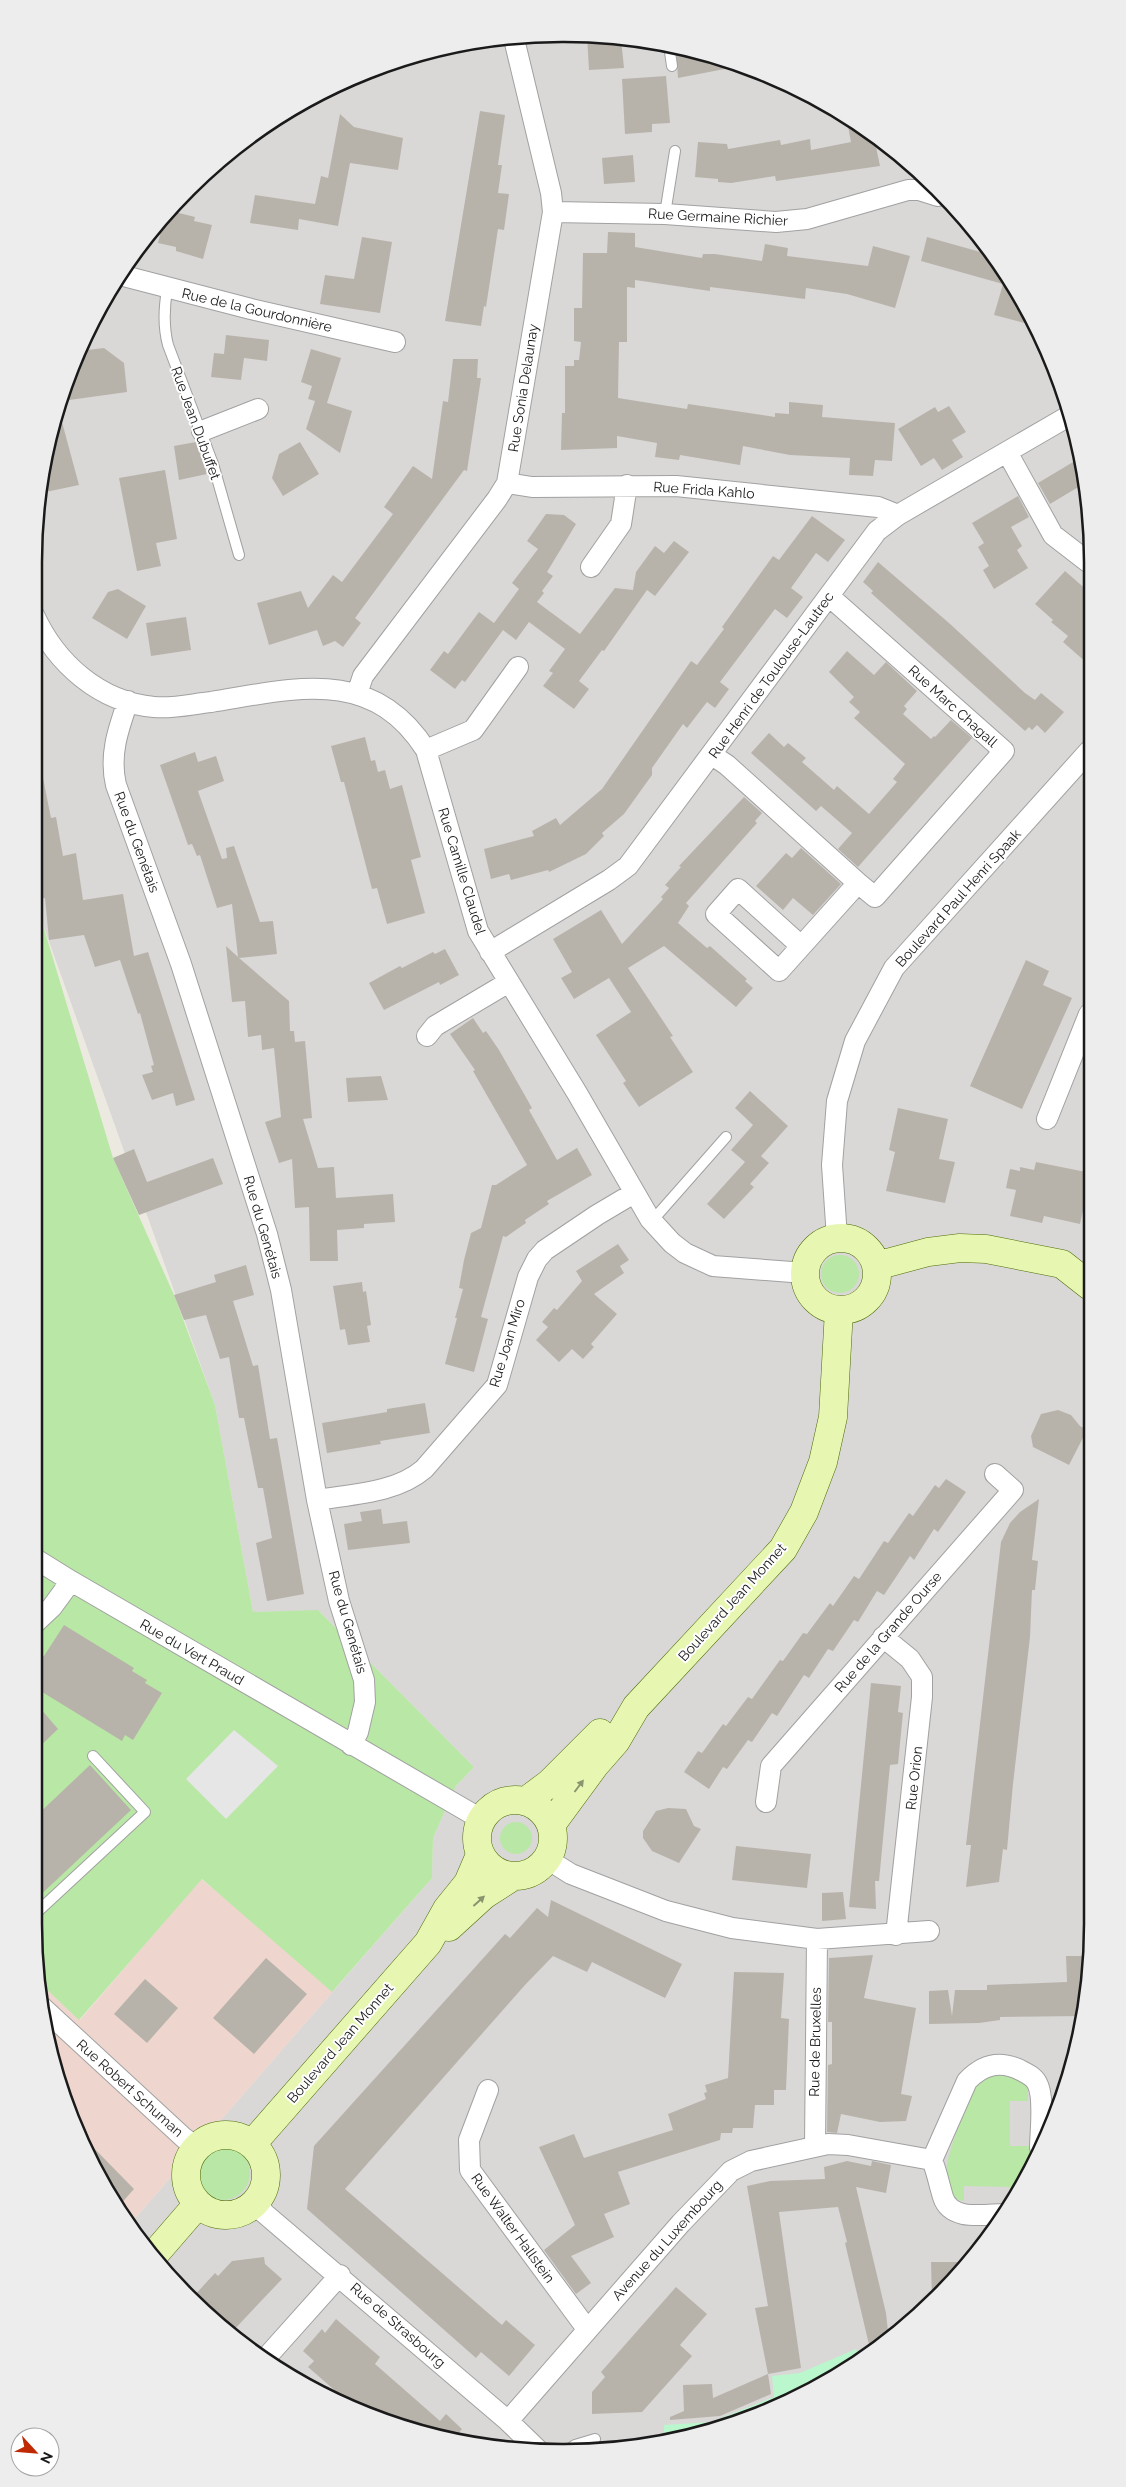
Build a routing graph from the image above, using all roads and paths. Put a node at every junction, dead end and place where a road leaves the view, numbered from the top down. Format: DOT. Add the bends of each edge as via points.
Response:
graph roads {
  1 [pos="515,45"];
  2 [pos="670,54"];
  3 [pos="672,66"];
  4 [pos="676,151"];
  5 [pos="929,193"];
  6 [pos="553,212"];
  7 [pos="665,214"];
  8 [pos="128,277"];
  9 [pos="168,289"];
  10 [pos="395,342"];
  11 [pos="258,409"];
  12 [pos="1063,419"];
  13 [pos="202,430"];
  14 [pos="1008,452"];
  15 [pos="507,483"];
  16 [pos="627,485"];
  17 [pos="898,515"];
  18 [pos="239,555"];
  19 [pos="1084,559"];
  20 [pos="591,567"];
  21 [pos="829,596"];
  22 [pos="42,633"];
  23 [pos="518,667"];
  24 [pos="357,694"];
  25 [pos="128,701"];
  26 [pos="426,750"];
  27 [pos="712,755"];
  28 [pos="1084,755"];
  29 [pos="858,882"];
  30 [pos="801,946"];
  31 [pos="490,952"];
  32 [pos="509,982"];
  33 [pos="1084,1026"];
  34 [pos="427,1036"];
  35 [pos="1047,1119"];
  36 [pos="726,1137"];
  37 [pos="634,1193"];
  38 [pos="652,1221"];
  39 [pos="838,1238"];
  40 [pos="1084,1262"];
  41 [pos="1062,1264"];
  42 [pos="876,1266"];
  43 [pos="805,1272"];
  44 [pos="1084,1281"];
  45 [pos="839,1310"];
  46 [pos="995,1474"];
  47 [pos="317,1500"];
  48 [pos="42,1563"];
  49 [pos="71,1581"];
  50 [pos="42,1616"];
  51 [pos="883,1637"];
  52 [pos="636,1708"];
  53 [pos="351,1745"];
  54 [pos="93,1756"];
  55 [pos="526,1801"];
  56 [pos="766,1802"];
  57 [pos="485,1814"];
  58 [pos="551,1825"];
  59 [pos="480,1855"];
  60 [pos="547,1859"];
  61 [pos="512,1877"];
  62 [pos="42,1908"];
  63 [pos="930,1931"];
  64 [pos="896,1935"];
  65 [pos="817,1939"];
  66 [pos="428,1943"];
  67 [pos="51,2015"];
  68 [pos="488,2090"];
  69 [pos="1040,2132"];
  70 [pos="252,2144"];
  71 [pos="197,2146"];
  72 [pos="815,2146"];
  73 [pos="932,2160"];
  74 [pos="257,2201"];
  75 [pos="198,2204"];
  76 [pos="995,2214"];
  77 [pos="158,2250"];
  78 [pos="340,2275"];
  79 [pos="587,2329"];
  80 [pos="270,2354"];
  81 [pos="508,2421"];
  82 [pos="595,2439"];
  83 [pos="531,2443"];
  84 [pos="580,2444"];
  1 -- 6 [label="street, Rue Sonia Delaunay"];
  2 -- 3 [label="lane"];
  4 -- 7 [label="lane"];
  5 -- 7 [label="street, Rue Germaine Richier" via="908,190 807,219 776,222"];
  6 -- 7 [label="street, Rue Germaine Richier"];
  6 -- 15 [label="street, Rue Sonia Delaunay"];
  8 -- 9 [label="street, Rue de la Gourdonnière"];
  9 -- 10 [label="street, Rue de la Gourdonnière"];
  9 -- 13 [label="lane, Rue Jean Dubuffet" via="165,331"];
  11 -- 13 [label="street"];
  12 -- 14 [label="street, Rue Henri de Toulouse-Lautrec"];
  13 -- 18 [label="lane, Rue Jean Dubuffet"];
  14 -- 17 [label="street, Rue Henri de Toulouse-Lautrec"];
  14 -- 19 [label="street" via="1053,535"];
  15 -- 16 [label="street, Rue Frida Kahlo" via="532,487"];
  15 -- 24 [label="street, Rue Sonia Delaunay" via="363,676"];
  16 -- 17 [label="street, Rue Frida Kahlo" via="676,486 823,500 878,507"];
  16 -- 20 [label="street" via="621,524"];
  17 -- 21 [label="street, Rue Henri de Toulouse-Lautrec" via="878,531"];
  21 -- 27 [label="street, Rue Henri de Toulouse-Lautrec"];
  21 -- 29 [label="street, Rue Marc Chagall" via="1004,751 875,897"];
  22 -- 25 [label="street" via="71,670 90,684"];
  23 -- 26 [label="street" via="472,730"];
  24 -- 25 [label="street, Rue Camille Claudel" via="333,688 306,687 176,707 154,707"];
  24 -- 26 [label="street, Rue Camille Claudel" via="400,717"];
  25 -- 47 [label="street, Rue du Genétais" via="114,752 112,768 116,785 181,964 267,1234 281,1290"];
  26 -- 31 [label="street, Rue Camille Claudel" via="474,916"];
  27 -- 29 [label="street, Rue Marc Chagall"];
  27 -- 31 [label="street, Rue Henri de Toulouse-Lautrec" via="628,866"];
  28 -- 39 [label="street, Boulevard Paul Henri Spaak" via="894,968 855,1041 837,1101 832,1165"];
  29 -- 30 [label="street"];
  31 -- 32 [label="street, Rue Camille Claudel"];
  32 -- 34 [label="street" via="435,1026"];
  32 -- 37 [label="street, Rue Camille Claudel"];
  33 -- 35 [label="street"];
  36 -- 38 [label="lane"];
  37 -- 38 [label="street, Rue Camille Claudel"];
  37 -- 47 [label="street, Rue Joan Miro" via="545,1250 537,1260 528,1277 497,1386 424,1469 414,1478 394,1487"];
  38 -- 43 [label="street, Rue Camille Claudel" via="686,1254 713,1266"];
  39 -- 42 [label="street" via="864,1246"];
  39 -- 43 [label="street" via="816,1249 808,1259"];
  40 -- 41 [label="street"];
  41 -- 42 [label="street" via="1002,1252 960,1248 928,1252"];
  41 -- 44 [label="street"];
  42 -- 45 [label="street" via="876,1283 866,1299 854,1307"];
  43 -- 45 [label="street" via="806,1284 815,1298 825,1306"];
  45 -- 52 [label="street, Boulevard Jean Monnet" via="833,1417 823,1462 804,1512 783,1549"];
  46 -- 51 [label="street, Rue de la Grande Ourse" via="1014,1490"];
  47 -- 53 [label="street, Rue du Genétais" via="339,1601 364,1680 365,1702 358,1732"];
  48 -- 49 [label="street, Rue du Vert Praud"];
  49 -- 50 [label="street"];
  49 -- 53 [label="street, Rue du Vert Praud"];
  51 -- 56 [label="street, Rue de la Grande Ourse" via="772,1766"];
  51 -- 64 [label="street, Rue Orion" via="910,1659 922,1677"];
  52 -- 55 [label="street, Boulevard Jean Monnet" via="603,1729 556,1777"];
  58 -- 52 [label="street, Boulevard Jean Monnet, one-way" via="595,1764 616,1741"];
  53 -- 57 [label="street" via="474,1815"];
  54 -- 62 [label="lane" via="145,1812"];
  55 -- 57 [label="street" via="502,1802"];
  55 -- 58 [label="street" via="539,1808"];
  57 -- 59 [label="street" via="477,1832"];
  58 -- 60 [label="street" via="553,1844"];
  59 -- 61 [label="street" via="493,1870"];
  59 -- 66 [label="street, Boulevard Jean Monnet" via="468,1883 447,1909"];
  60 -- 61 [label="street" via="532,1873"];
  60 -- 65 [label="street" via="571,1874 693,1919 762,1933"];
  66 -- 61 [label="street, Boulevard Jean Monnet, one-way" via="459,1920 484,1895"];
  63 -- 64 [label="street"];
  64 -- 65 [label="street"];
  65 -- 72 [label="street, Rue de Bruxelles"];
  66 -- 70 [label="street, Boulevard Jean Monnet"];
  67 -- 71 [label="street, Rue Robert Schuman" via="184,2138"];
  68 -- 79 [label="street, Rue Walter Hallstein" via="469,2140 470,2170"];
  69 -- 73 [label="street" via="1037,2082 1015,2067 994,2065 977,2071 967,2081"];
  70 -- 71 [label="street" via="243,2138 224,2134"];
  70 -- 74 [label="street" via="260,2153 266,2172 266,2183"];
  71 -- 75 [label="street" via="190,2156 185,2177 187,2188"];
  72 -- 73 [label="street, Avenue du Luxembourg" via="848,2145"];
  72 -- 79 [label="street, Avenue du Luxembourg" via="751,2161 723,2177"];
  73 -- 76 [label="street" via="943,2198 950,2208 963,2215"];
  74 -- 75 [label="street" via="232,2215 210,2213"];
  74 -- 78 [label="street, Rue de Strasbourg" via="264,2213"];
  75 -- 77 [label="street"];
  78 -- 80 [label="street"];
  78 -- 81 [label="street, Rue de Strasbourg"];
  79 -- 81 [label="street, Avenue du Luxembourg"];
  81 -- 83 [label="street, Rue de Strasbourg"];
  82 -- 84 [label="lane"];
}
